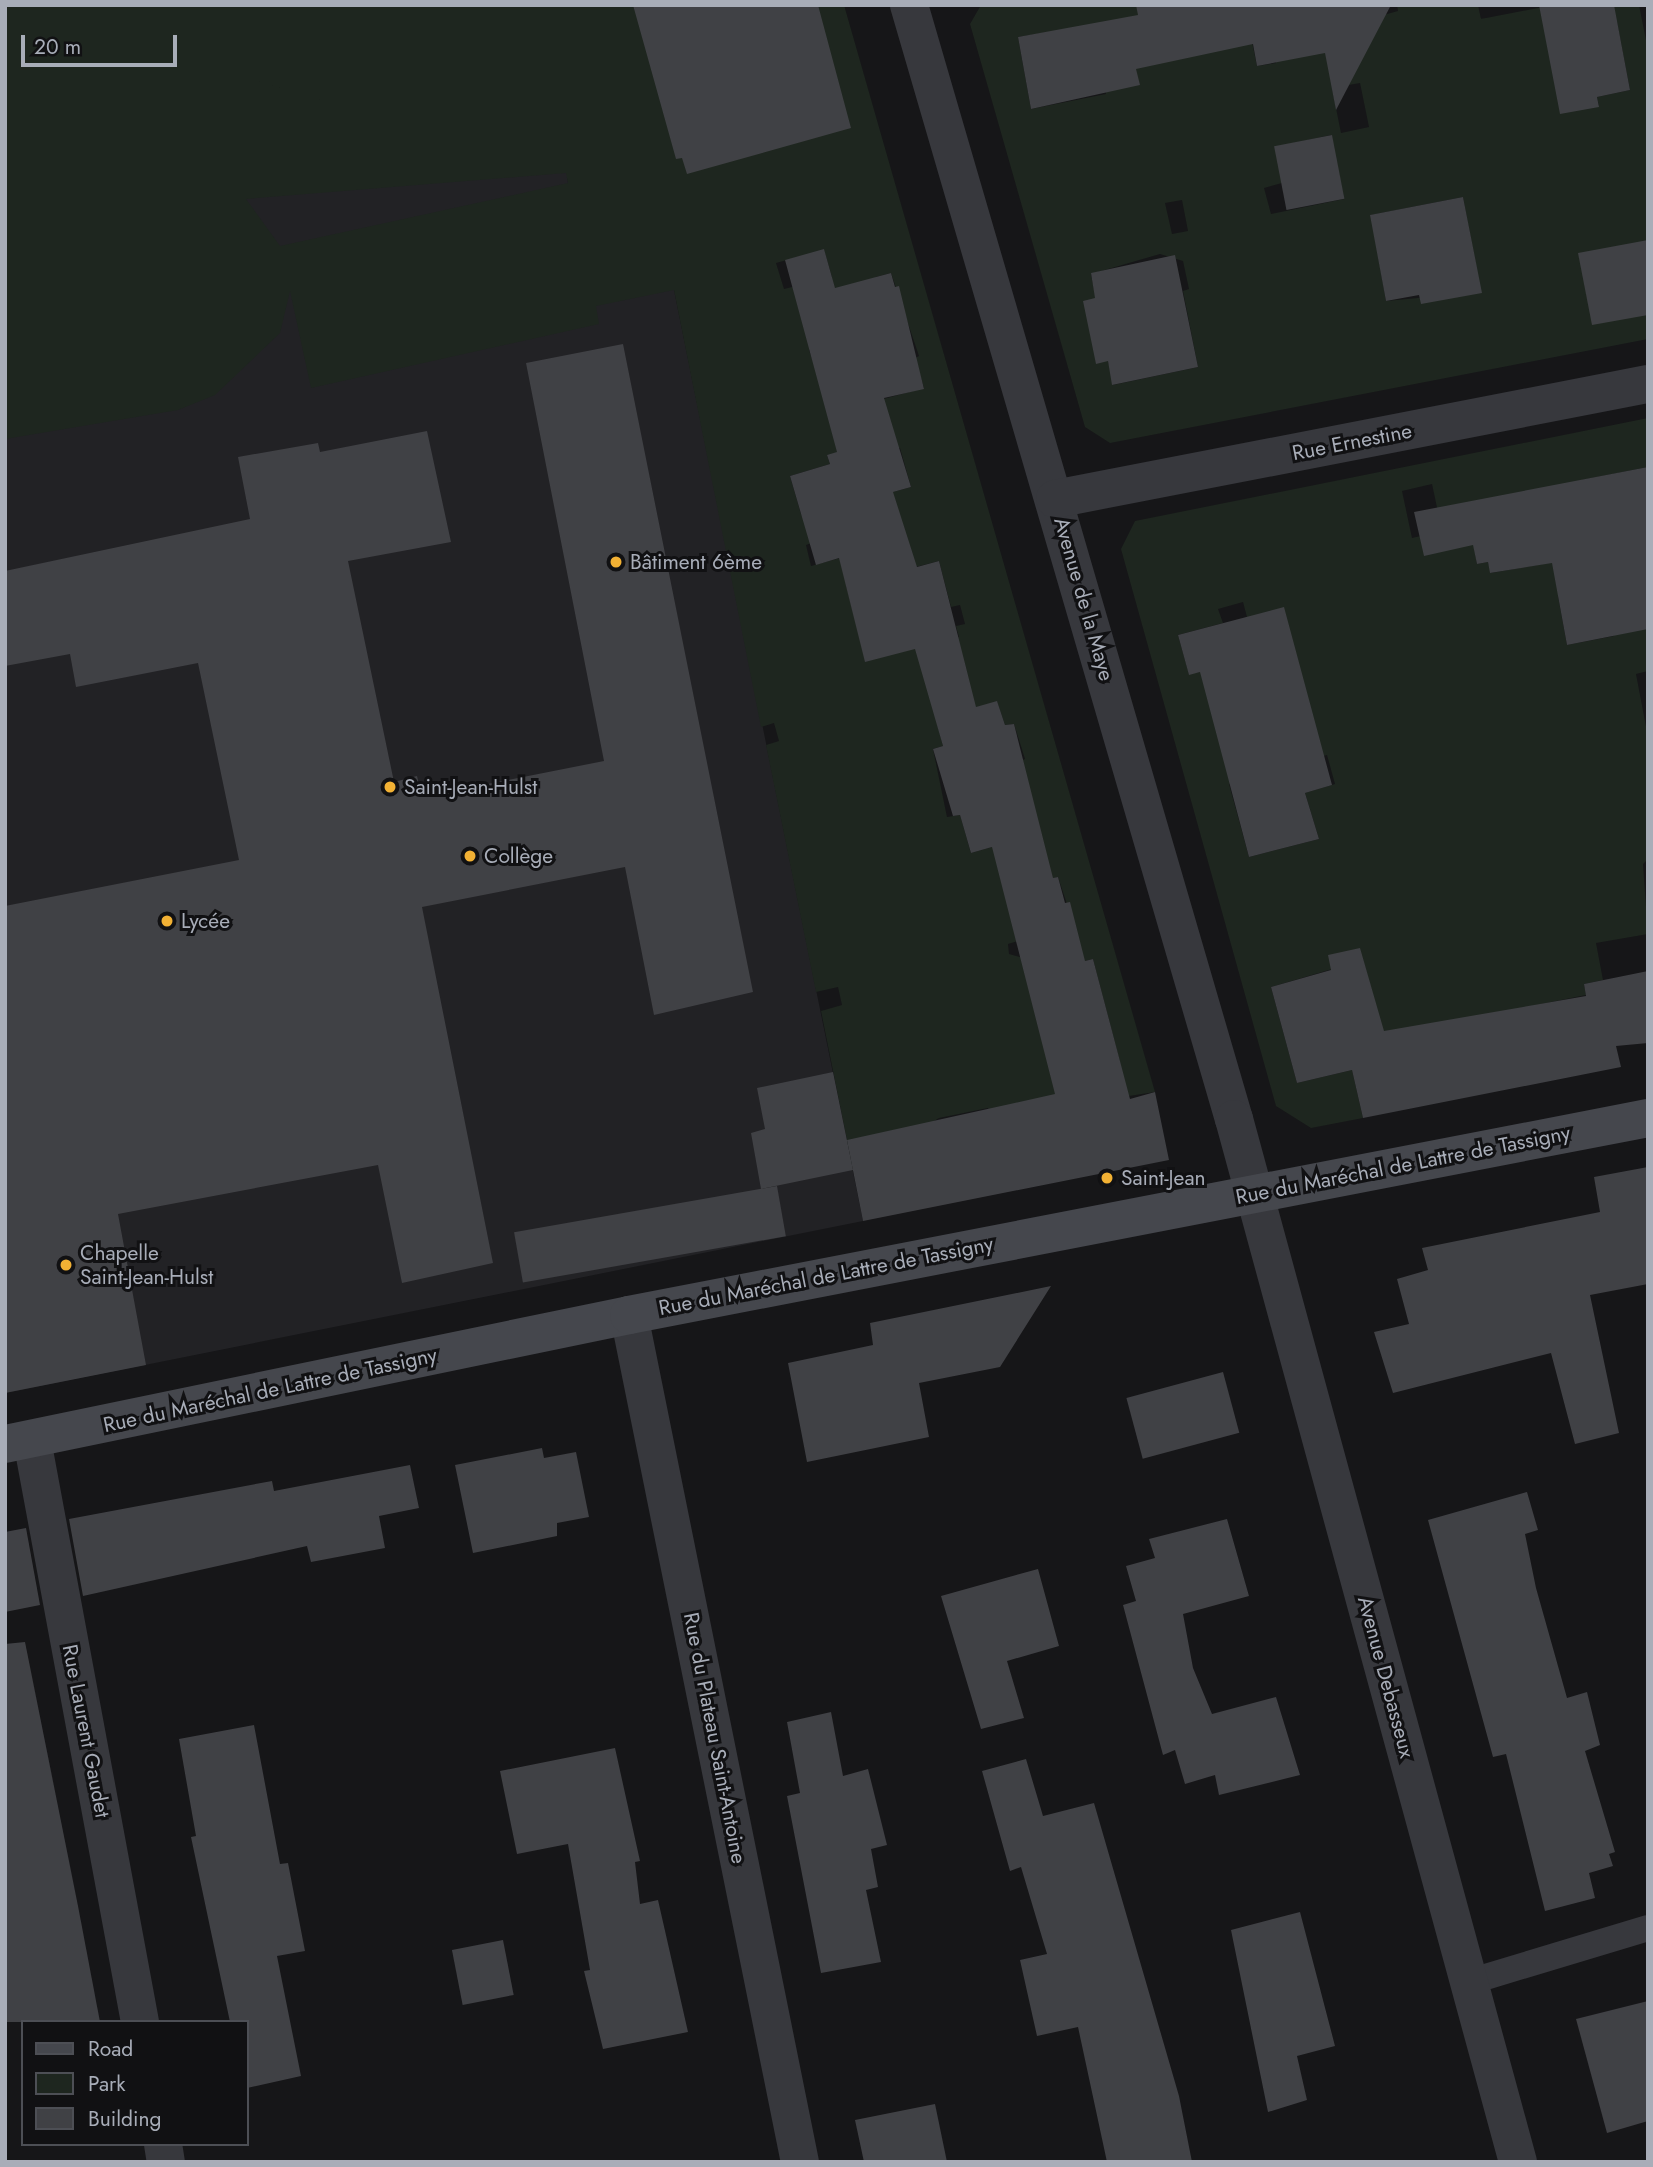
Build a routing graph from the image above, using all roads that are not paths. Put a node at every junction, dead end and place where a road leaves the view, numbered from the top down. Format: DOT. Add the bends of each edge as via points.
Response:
graph roads {
  1 [pos="909,5"];
  2 [pos="1648,384"];
  3 [pos="1055,499"];
  4 [pos="1648,1118"];
  5 [pos="1252,1194"];
  6 [pos="629,1315"];
  7 [pos="18,1442"];
  8 [pos="1648,1928"];
  9 [pos="1469,1982"];
  10 [pos="140,2020"];
  11 [pos="800,2162"];
  12 [pos="1518,2162"];
  1 -- 3 [label="street, Avenue de la Maye"];
  2 -- 3 [label="street, Rue Ernestine"];
  3 -- 5 [label="street, Avenue de la Maye"];
  4 -- 5 [label="main road, Rue du Maréchal de Lattre de Tassigny"];
  5 -- 6 [label="main road, Rue du Maréchal de Lattre de Tassigny"];
  5 -- 9 [label="street, Avenue Debasseux"];
  6 -- 7 [label="main road, Rue du Maréchal de Lattre de Tassigny"];
  6 -- 11 [label="street, Rue du Plateau Saint-Antoine"];
  7 -- 10 [label="street, Rue Laurent Gaudet"];
  8 -- 9 [label="lane"];
  9 -- 12 [label="street, Avenue Debasseux"];
}
